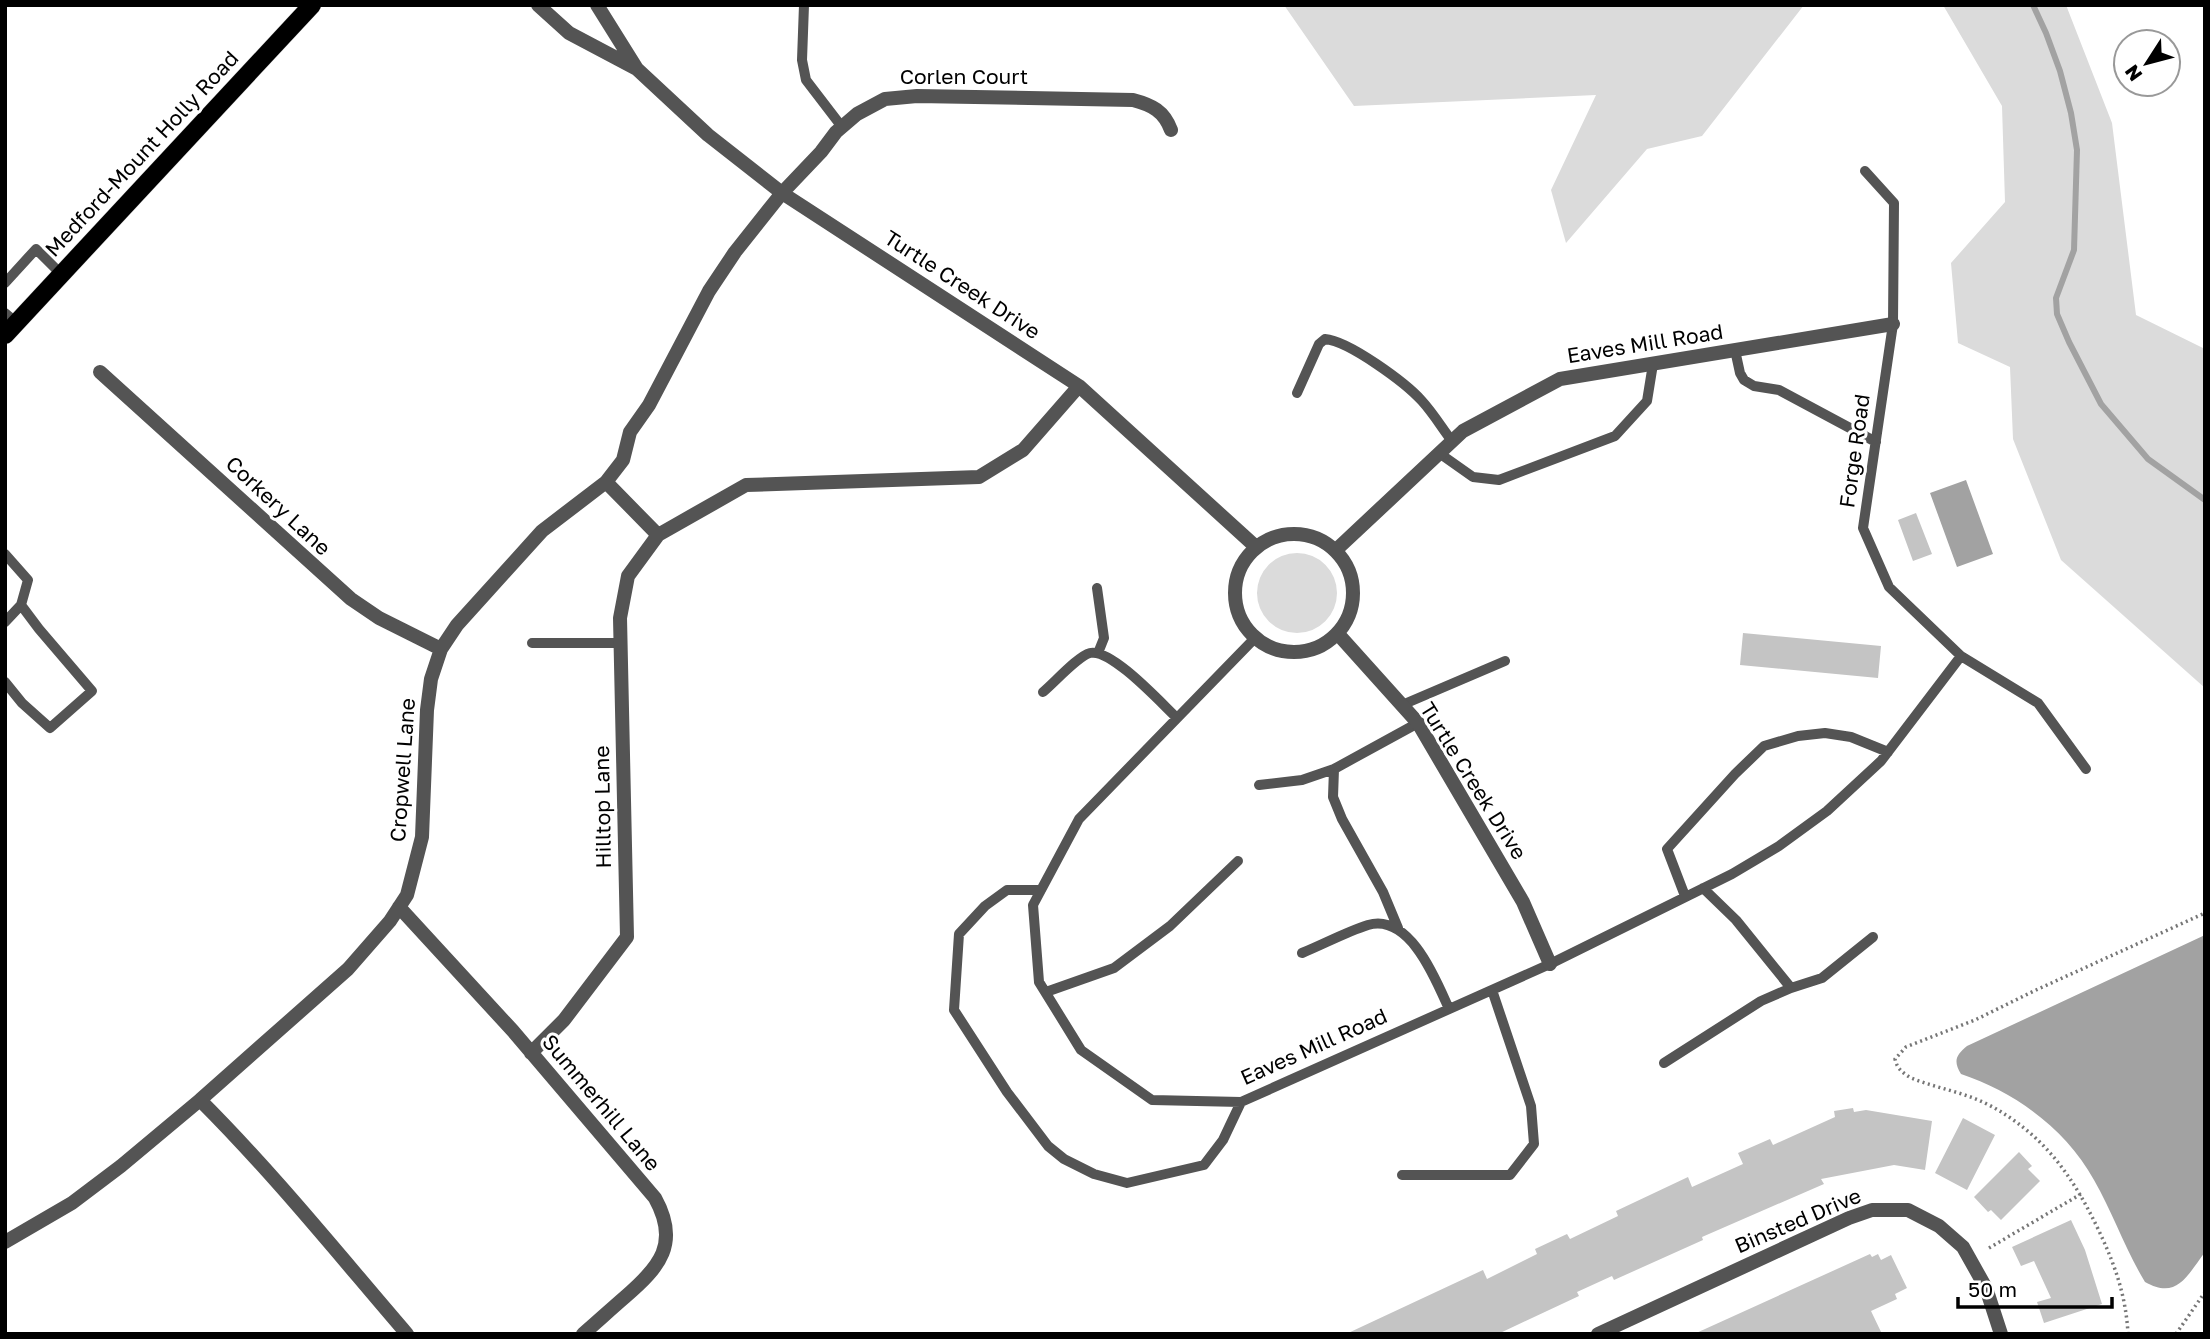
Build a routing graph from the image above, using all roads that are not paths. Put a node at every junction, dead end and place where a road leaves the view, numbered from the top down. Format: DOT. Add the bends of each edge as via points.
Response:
graph roads {
  1 [pos="312,5"];
  2 [pos="538,5"];
  3 [pos="597,5"];
  4 [pos="804,5"];
  5 [pos="637,69"];
  6 [pos="842,127"];
  7 [pos="1171,131"];
  8 [pos="1865,171"];
  9 [pos="782,193"];
  10 [pos="61,274"];
  11 [pos="5,282"];
  12 [pos="9,323"];
  13 [pos="1892,324"];
  14 [pos="1735,350"];
  15 [pos="1653,364"];
  16 [pos="100,372"];
  17 [pos="1079,386"];
  18 [pos="1297,393"];
  19 [pos="1452,441"];
  20 [pos="1876,442"];
  21 [pos="1439,453"];
  22 [pos="606,482"];
  23 [pos="658,535"];
  24 [pos="1256,547"];
  25 [pos="1336,550"];
  26 [pos="5,554"];
  27 [pos="1097,588"];
  28 [pos="20,605"];
  29 [pos="5,621"];
  30 [pos="1338,634"];
  31 [pos="1255,638"];
  32 [pos="532,643"];
  33 [pos="621,643"];
  34 [pos="441,649"];
  35 [pos="1098,653"];
  36 [pos="1961,656"];
  37 [pos="1505,661"];
  38 [pos="5,682"];
  39 [pos="1043,691"];
  40 [pos="1402,705"];
  41 [pos="1177,718"];
  42 [pos="1418,723"];
  43 [pos="1888,752"];
  44 [pos="1334,769"];
  45 [pos="2086,769"];
  46 [pos="1259,785"];
  47 [pos="1238,861"];
  48 [pos="1703,888"];
  49 [pos="1041,890"];
  50 [pos="1685,896"];
  51 [pos="399,907"];
  52 [pos="1398,928"];
  53 [pos="1873,937"];
  54 [pos="1302,953"];
  55 [pos="1550,964"];
  56 [pos="1791,988"];
  57 [pos="1492,990"];
  58 [pos="1046,992"];
  59 [pos="1449,1009"];
  60 [pos="531,1053"];
  61 [pos="1664,1063"];
  62 [pos="200,1100"];
  63 [pos="1241,1102"];
  64 [pos="1402,1175"];
  65 [pos="5,1242"];
  66 [pos="407,1334"];
  67 [pos="583,1334"];
  68 [pos="1598,1334"];
  69 [pos="2001,1334"];
  1 -- 10 [label="main road, Medford-Mount Holly Road"];
  2 -- 5 [label="street, Turtle Creek Drive" via="569,33"];
  3 -- 5 [label="street, Turtle Creek Drive"];
  4 -- 6 [label="lane" via="806,80"];
  5 -- 9 [label="street, Turtle Creek Drive" via="708,135"];
  6 -- 7 [label="street, Corlen Court" via="870,105 900,97 1083,98 1146,104 1159,110"];
  6 -- 9 [label="street, Corlen Court"];
  8 -- 13 [label="lane, Forge Road" via="1894,203"];
  9 -- 17 [label="street, Turtle Creek Drive"];
  9 -- 22 [label="street, Cropwell Lane" via="714,282 630,432 623,460"];
  10 -- 11 [label="lane" via="36,249"];
  10 -- 12 [label="main road, Medford-Mount Holly Road"];
  13 -- 14 [label="street, Eaves Mill Road"];
  13 -- 20 [label="lane, Forge Road"];
  14 -- 15 [label="street, Eaves Mill Road"];
  14 -- 20 [label="lane" via="1744,380 1779,390"];
  15 -- 19 [label="street, Eaves Mill Road" via="1560,379"];
  15 -- 21 [label="lane" via="1647,401 1615,436 1499,480 1473,477"];
  16 -- 34 [label="street, Corkery Lane" via="351,599"];
  17 -- 23 [label="street, Hilltop Lane" via="1023,450 979,477 746,485"];
  17 -- 24 [label="street, Turtle Creek Drive"];
  18 -- 19 [label="lane" via="1319,344 1334,340 1406,386"];
  19 -- 21 [label="street, Eaves Mill Road"];
  20 -- 36 [label="lane, Forge Road" via="1863,528 1889,587"];
  21 -- 25 [label="street, Eaves Mill Road"];
  22 -- 23 [label="street"];
  22 -- 34 [label="street, Cropwell Lane" via="542,531 475,602"];
  23 -- 33 [label="street, Hilltop Lane" via="628,576 620,618"];
  24 -- 25 [label="street" via="1275,536 1296,533 1317,538"];
  24 -- 31 [label="street" via="1241,567 1235,592 1240,617"];
  25 -- 30 [label="street" via="1352,576 1353,607"];
  26 -- 28 [label="lane" via="28,580"];
  27 -- 35 [label="lane" via="1104,638"];
  28 -- 29 [label="lane"];
  28 -- 38 [label="lane" via="92,691 50,728"];
  30 -- 31 [label="street" via="1319,647 1297,652 1275,649"];
  30 -- 40 [label="street, Turtle Creek Drive"];
  31 -- 41 [label="lane, Eaves Mill Road"];
  32 -- 33 [label="lane"];
  33 -- 60 [label="street, Hilltop Lane" via="627,937 564,1020"];
  34 -- 51 [label="street, Cropwell Lane" via="427,710 422,837 407,895"];
  35 -- 39 [label="lane" via="1088,654"];
  35 -- 41 [label="lane" via="1114,661"];
  36 -- 43 [label="lane, Eaves Mill Road"];
  36 -- 45 [label="lane, Forge Road" via="2039,704"];
  37 -- 40 [label="lane"];
  40 -- 42 [label="street, Turtle Creek Drive"];
  41 -- 49 [label="lane, Eaves Mill Road" via="1079,819"];
  42 -- 44 [label="lane"];
  42 -- 55 [label="street, Turtle Creek Drive" via="1523,902"];
  43 -- 48 [label="lane, Eaves Mill Road" via="1827,811 1779,846"];
  43 -- 50 [label="lane" via="1851,737 1825,733 1764,746 1667,849"];
  44 -- 46 [label="lane" via="1303,780"];
  44 -- 52 [label="lane" via="1333,797"];
  47 -- 58 [label="lane" via="1170,926 1114,968"];
  48 -- 50 [label="lane, Eaves Mill Road"];
  48 -- 56 [label="lane"];
  49 -- 58 [label="lane, Eaves Mill Road" via="1033,905 1039,982"];
  49 -- 63 [label="lane" via="1007,890 959,934 954,1010 1048,1146 1094,1174 1127,1183 1203,1164 1223,1140"];
  50 -- 55 [label="lane, Eaves Mill Road"];
  51 -- 60 [label="street, Summerhill Lane"];
  51 -- 62 [label="street, Cropwell Lane" via="348,969"];
  52 -- 54 [label="lane" via="1371,924"];
  52 -- 59 [label="lane" via="1424,956"];
  53 -- 56 [label="lane" via="1822,978"];
  55 -- 57 [label="lane, Eaves Mill Road"];
  56 -- 61 [label="lane" via="1760,1001"];
  57 -- 59 [label="lane, Eaves Mill Road"];
  57 -- 64 [label="lane" via="1531,1105 1534,1143 1510,1175"];
  58 -- 63 [label="lane, Eaves Mill Road" via="1081,1050 1152,1100"];
  59 -- 63 [label="lane, Eaves Mill Road"];
  60 -- 67 [label="street, Summerhill Lane" via="654,1198 666,1224 666,1240 655,1269"];
  62 -- 65 [label="street, Cropwell Lane" via="82,1196"];
  62 -- 66 [label="street" via="322,1232"];
  68 -- 69 [label="street, Binsted Drive" via="1849,1217 1872,1210 1908,1210 1939,1226 1963,1247 1986,1288"];
}
